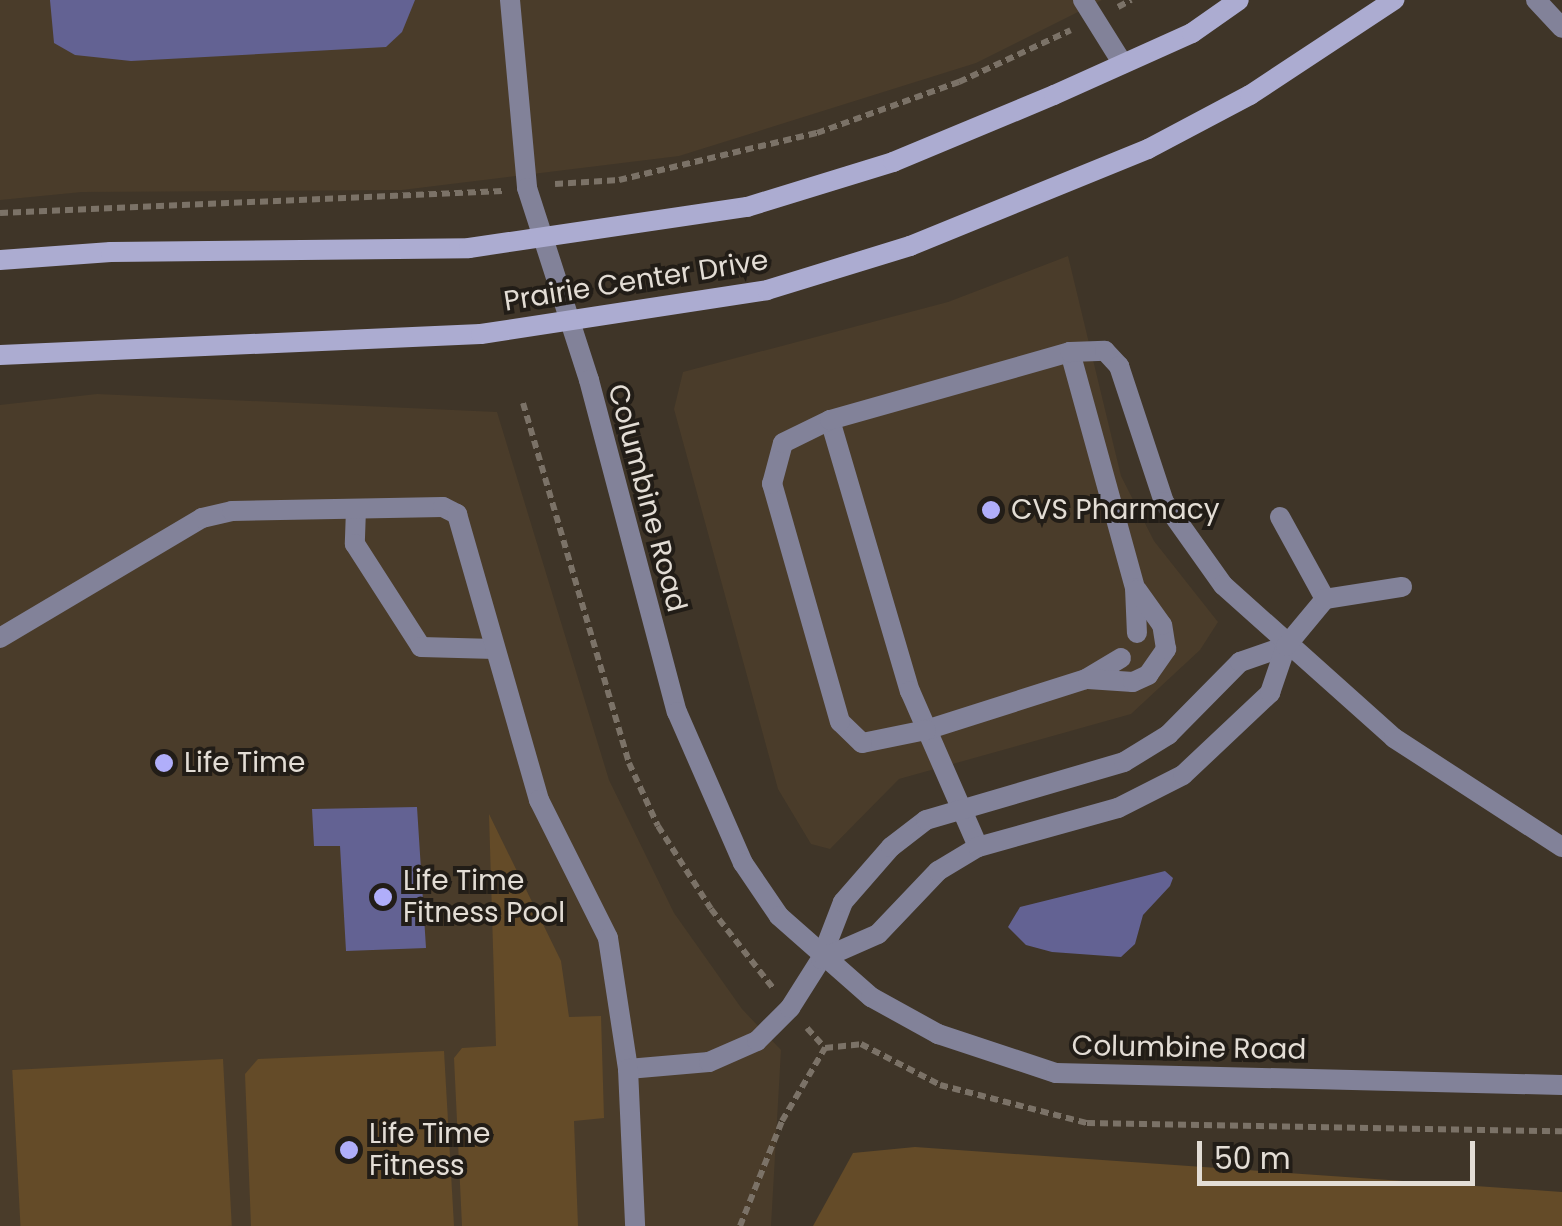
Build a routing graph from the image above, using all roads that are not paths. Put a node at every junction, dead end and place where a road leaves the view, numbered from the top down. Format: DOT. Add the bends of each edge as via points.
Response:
graph roads {
  1 [pos="510,0"];
  2 [pos="1083,0"];
  3 [pos="1239,0"];
  4 [pos="1394,0"];
  5 [pos="1536,0"];
  6 [pos="1562,28"];
  7 [pos="1122,64"];
  8 [pos="540,242"];
  9 [pos="0,260"];
  10 [pos="564,320"];
  11 [pos="1070,352"];
  12 [pos="0,355"];
  13 [pos="830,420"];
  14 [pos="356,509"];
  15 [pos="1280,517"];
  16 [pos="1402,587"];
  17 [pos="1136,588"];
  18 [pos="1325,598"];
  19 [pos="1138,633"];
  20 [pos="0,638"];
  21 [pos="1286,646"];
  22 [pos="495,649"];
  23 [pos="1120,658"];
  24 [pos="1086,679"];
  25 [pos="926,730"];
  26 [pos="960,810"];
  27 [pos="978,846"];
  28 [pos="1562,847"];
  29 [pos="821,959"];
  30 [pos="628,1069"];
  31 [pos="1562,1085"];
  32 [pos="635,1226"];
  1 -- 8 [label="street, Columbine Road" via="527,188"];
  2 -- 7 [label="street"];
  3 -- 7 [label="main road, Prairie Center Drive" via="1192,32"];
  4 -- 10 [label="main road, Prairie Center Drive" via="1250,95 1148,149 910,246 767,290"];
  5 -- 6 [label="street"];
  7 -- 8 [label="main road, Prairie Center Drive" via="838,179 746,207"];
  8 -- 9 [label="main road, Prairie Center Drive"];
  8 -- 10 [label="street, Columbine Road"];
  10 -- 12 [label="main road, Prairie Center Drive" via="481,334"];
  10 -- 29 [label="street, Columbine Road" via="588,380 677,712 706,788 742,864"];
  11 -- 13 [label="street"];
  11 -- 17 [label="street"];
  11 -- 21 [label="street" via="1095,349 1113,357 1155,483 1175,520 1223,584"];
  13 -- 25 [label="street"];
  13 -- 25 [label="street" via="783,443 772,484 840,722 862,743"];
  14 -- 20 [label="street" via="232,511 202,518"];
  14 -- 22 [label="street" via="356,544 421,646"];
  14 -- 22 [label="street" via="443,506 457,514"];
  15 -- 18 [label="street"];
  16 -- 18 [label="street"];
  17 -- 19 [label="street"];
  17 -- 24 [label="street" via="1162,625 1166,650 1148,675 1133,682"];
  18 -- 21 [label="street"];
  21 -- 26 [label="street" via="1240,662 1168,735 1138,755"];
  21 -- 27 [label="street" via="1270,693 1183,775 1118,808"];
  21 -- 28 [label="street" via="1394,738"];
  22 -- 30 [label="street" via="540,800 608,938"];
  23 -- 24 [label="street"];
  24 -- 25 [label="street"];
  25 -- 26 [label="street"];
  26 -- 27 [label="street"];
  26 -- 29 [label="street" via="926,820 891,847 843,902"];
  27 -- 29 [label="street" via="938,871 878,934"];
  29 -- 30 [label="street" via="790,1008 736,1052 710,1062"];
  29 -- 31 [label="street, Columbine Road" via="871,997 938,1034 1056,1072"];
  30 -- 32 [label="street"];
}
